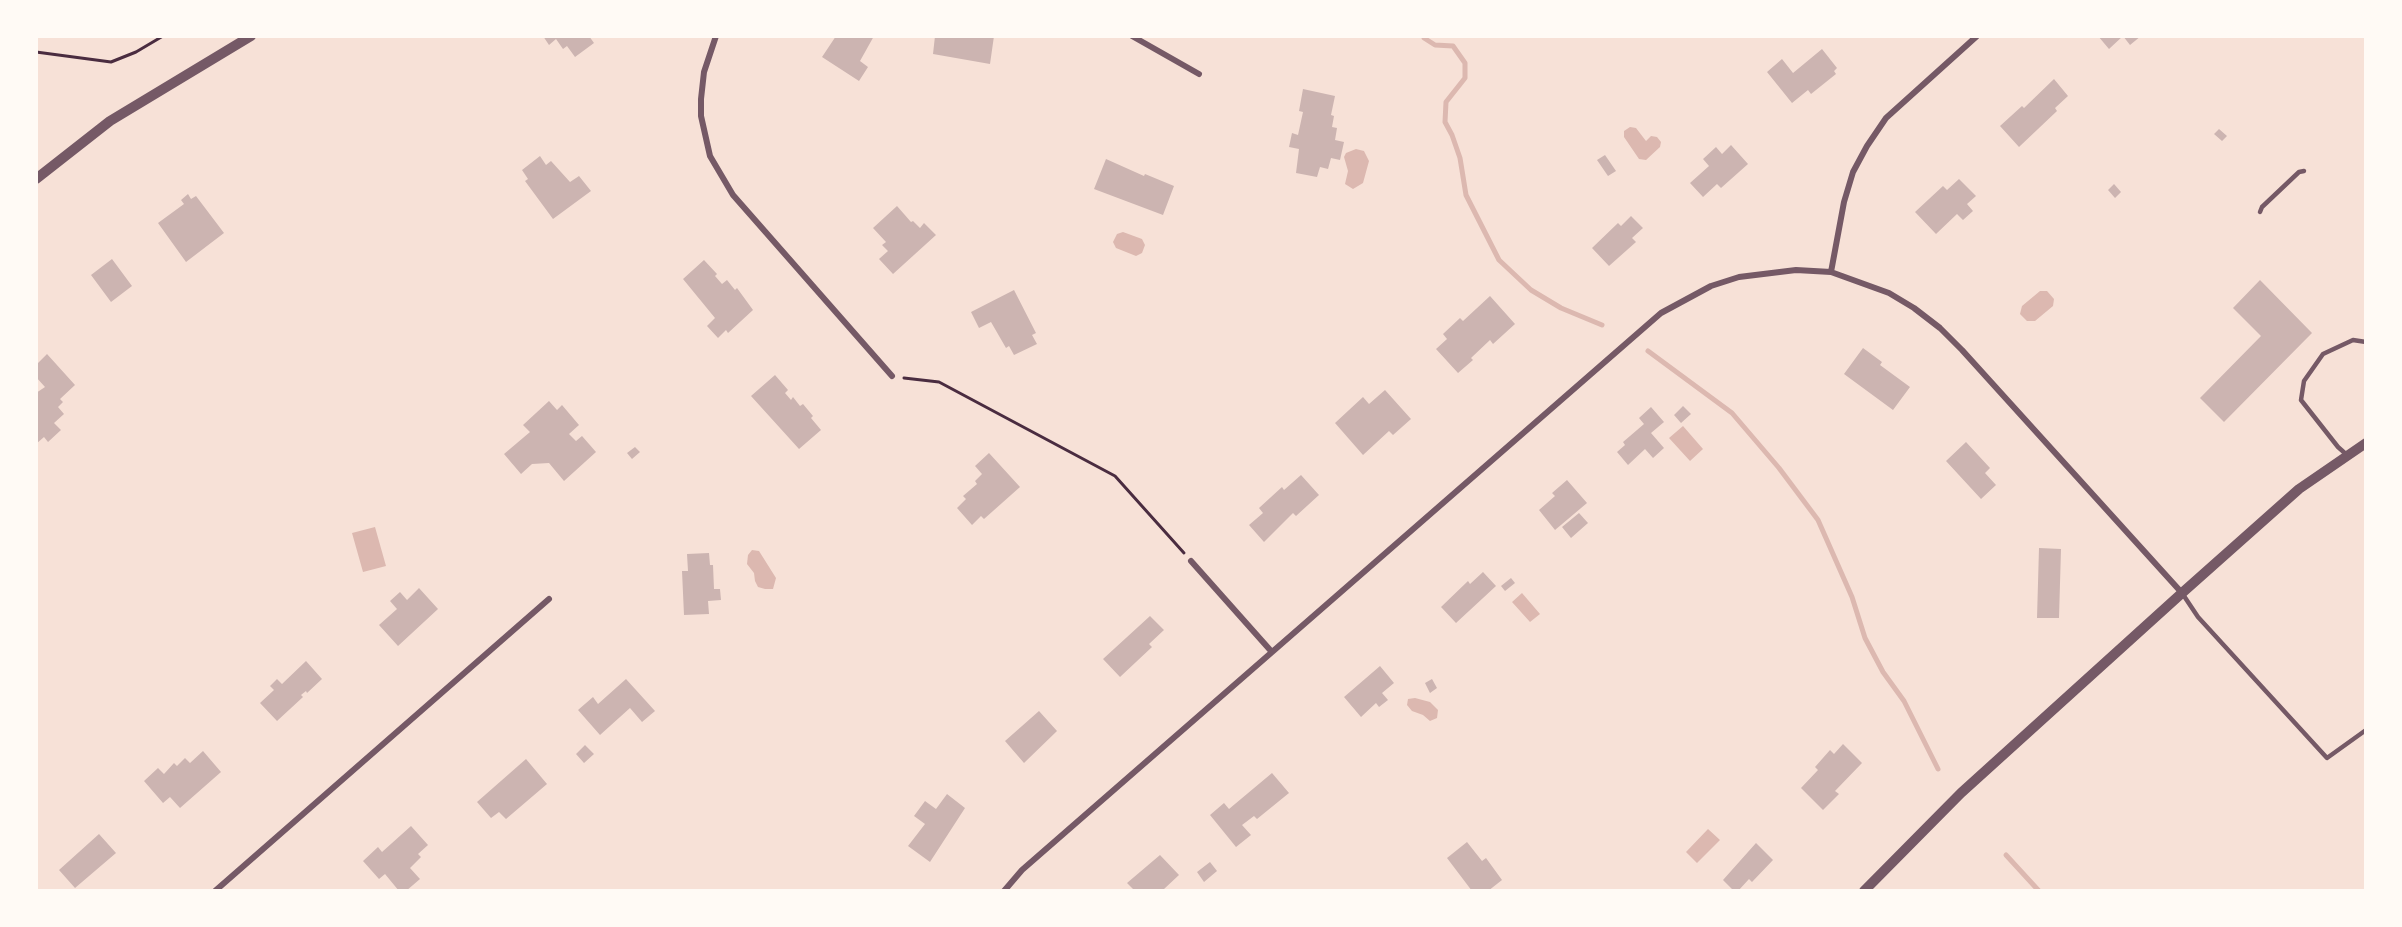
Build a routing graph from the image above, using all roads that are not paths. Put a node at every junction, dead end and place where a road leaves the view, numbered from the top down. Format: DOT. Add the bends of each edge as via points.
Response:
graph roads {
  1 [pos="251,36"];
  2 [pos="716,36"];
  3 [pos="1132,36"];
  4 [pos="1977,36"];
  5 [pos="1199,74"];
  6 [pos="2304,171"];
  7 [pos="36,179"];
  8 [pos="2260,212"];
  9 [pos="1831,273"];
  10 [pos="2366,342"];
  11 [pos="892,376"];
  12 [pos="2366,443"];
  13 [pos="2347,455"];
  14 [pos="1191,561"];
  15 [pos="2182,593"];
  16 [pos="549,599"];
  17 [pos="1270,651"];
  18 [pos="2366,730"];
  19 [pos="215,891"];
  20 [pos="1004,891"];
  21 [pos="1864,891"];
  1 -- 7 [label="street" via="126,111"];
  2 -- 11 [label="street" via="704,72 701,99 710,156 733,195"];
  3 -- 5 [label="street"];
  4 -- 9 [label="street" via="1886,118 1867,146 1853,172 1844,202"];
  6 -- 8 [label="lane"];
  9 -- 15 [label="street" via="1889,293 1940,328"];
  9 -- 17 [label="street" via="1796,270 1739,277 1711,286 1661,312"];
  10 -- 13 [label="lane" via="2353,340 2323,354 2304,381 2301,400"];
  12 -- 13 [label="street"];
  13 -- 15 [label="street" via="2299,489"];
  14 -- 17 [label="street"];
  15 -- 18 [label="lane" via="2198,617 2327,758"];
  15 -- 21 [label="street" via="1961,793"];
  16 -- 19 [label="street"];
  17 -- 20 [label="street" via="1022,870"];
}
